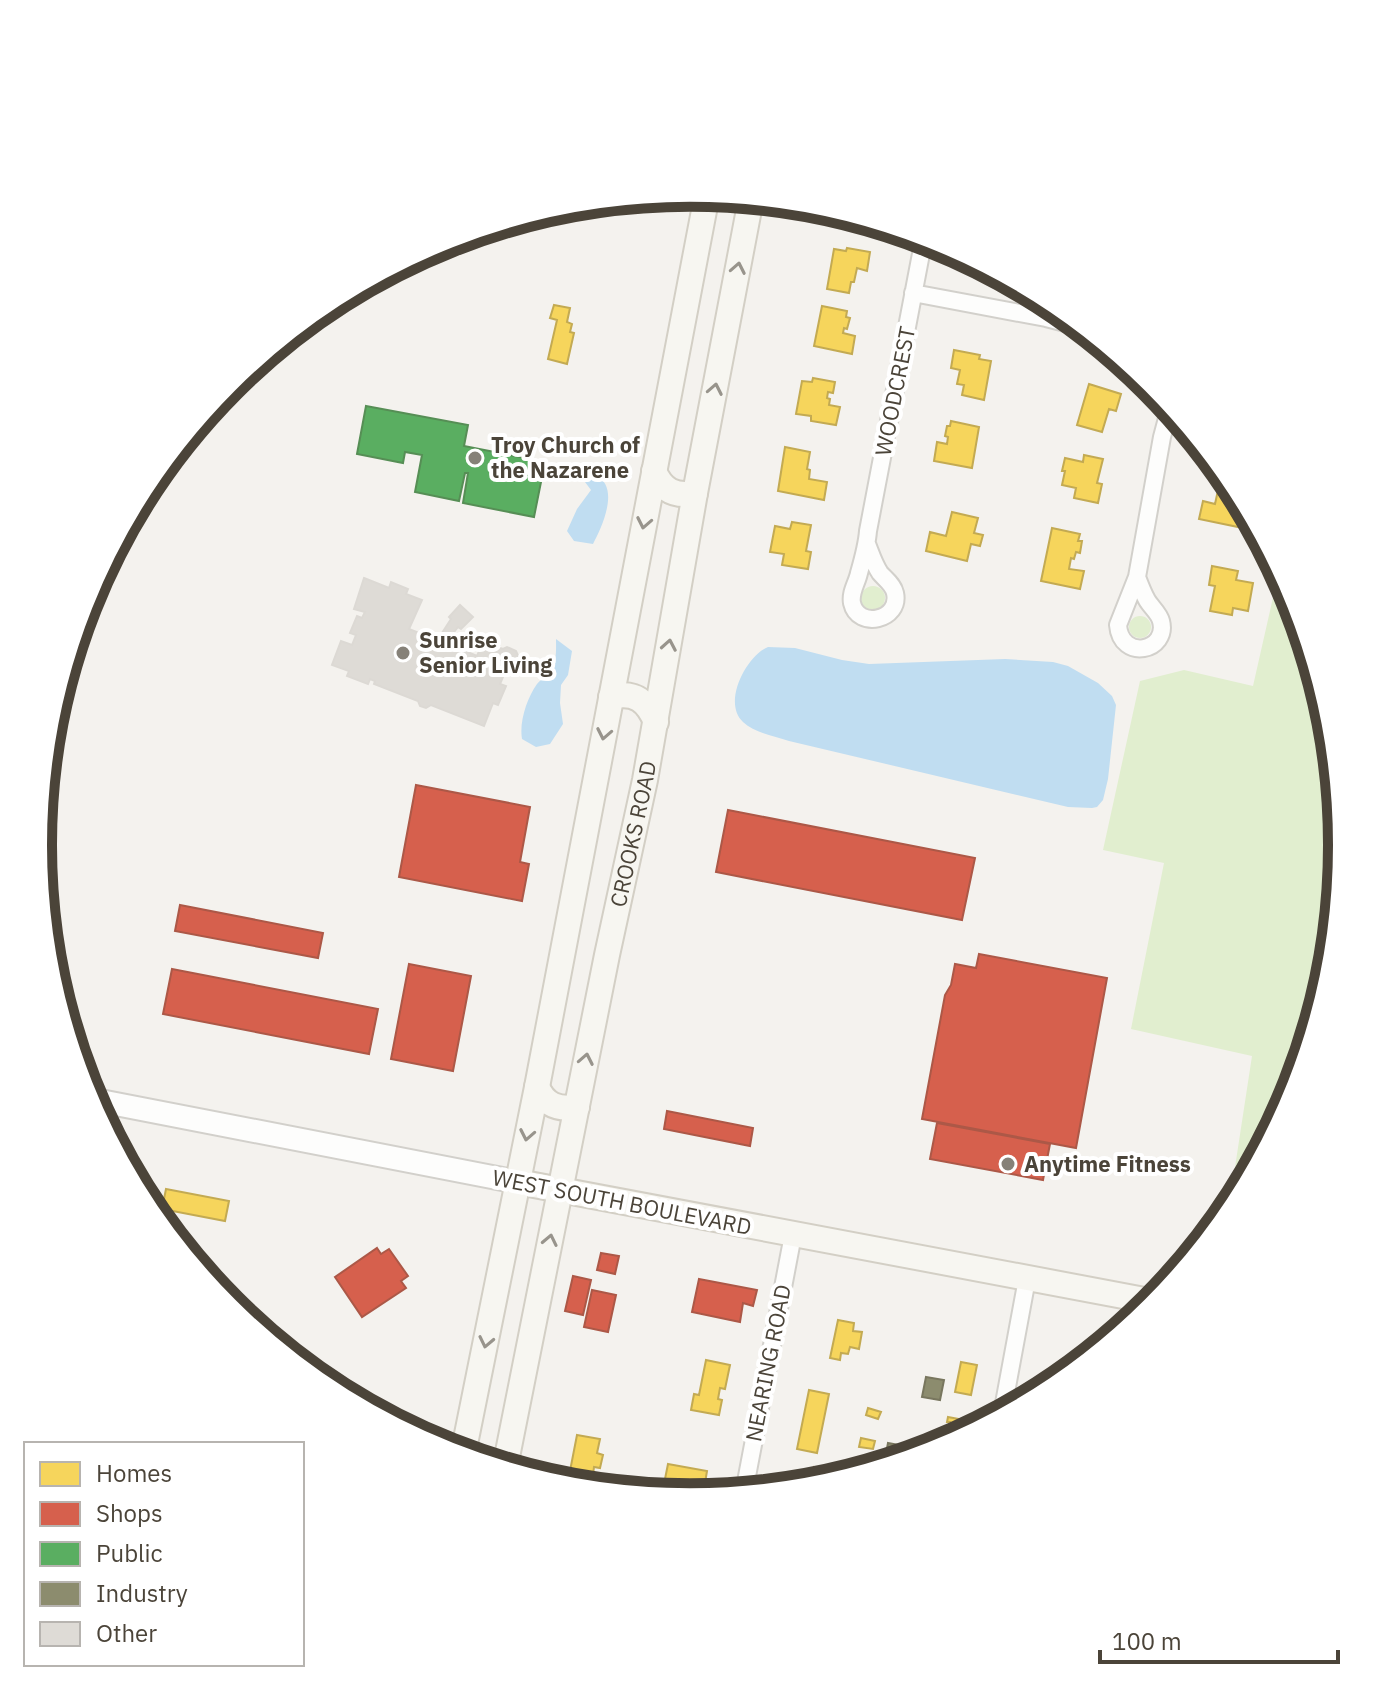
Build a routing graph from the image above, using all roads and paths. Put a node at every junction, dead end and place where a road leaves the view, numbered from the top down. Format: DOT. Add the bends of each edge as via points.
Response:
graph roads {
  1 [pos="705,207"];
  2 [pos="749,210"];
  3 [pos="921,251"];
  4 [pos="913,293"];
  5 [pos="1050,319"];
  6 [pos="1167,421"];
  7 [pos="654,471"];
  8 [pos="695,493"];
  9 [pos="867,544"];
  10 [pos="1137,577"];
  11 [pos="611,697"];
  12 [pos="656,722"];
  13 [pos="537,1087"];
  14 [pos="107,1102"];
  15 [pos="577,1107"];
  16 [pos="518,1182"];
  17 [pos="559,1190"];
  18 [pos="793,1235"];
  19 [pos="502,1266"];
  20 [pos="1027,1279"];
  21 [pos="540,1289"];
  22 [pos="1138,1299"];
  23 [pos="1005,1400"];
  24 [pos="466,1442"];
  25 [pos="507,1456"];
  26 [pos="746,1481"];
  1 -- 7 [label="main road, CROOKS ROAD"];
  8 -- 2 [label="main road, CROOKS ROAD, one-way"];
  3 -- 4 [label="street, WOODCREST"];
  4 -- 5 [label="street"];
  4 -- 9 [label="street, WOODCREST"];
  6 -- 10 [label="street"];
  7 -- 8 [label="main road" via="666,490"];
  7 -- 11 [label="main road, CROOKS ROAD, one-way"];
  12 -- 8 [label="main road, CROOKS ROAD, one-way"];
  11 -- 12 [label="main road" via="646,703"];
  11 -- 13 [label="main road, CROOKS ROAD, one-way"];
  15 -- 12 [label="main road, CROOKS ROAD, one-way"];
  13 -- 15 [label="main road" via="548,1104"];
  13 -- 16 [label="main road, CROOKS ROAD, one-way"];
  14 -- 16 [label="street, WEST SOUTH BOULEVARD"];
  15 -- 17 [label="main road, CROOKS ROAD"];
  16 -- 17 [label="main road, WEST SOUTH BOULEVARD"];
  16 -- 19 [label="main road, CROOKS ROAD"];
  17 -- 18 [label="main road, WEST SOUTH BOULEVARD"];
  21 -- 17 [label="main road, CROOKS ROAD, one-way"];
  18 -- 20 [label="main road, WEST SOUTH BOULEVARD"];
  18 -- 26 [label="street, NEARING ROAD"];
  19 -- 21 [label="main road" via="528,1270"];
  19 -- 24 [label="main road, CROOKS ROAD, one-way"];
  20 -- 22 [label="main road, WEST SOUTH BOULEVARD"];
  20 -- 23 [label="street"];
  21 -- 25 [label="main road, CROOKS ROAD"];
}
